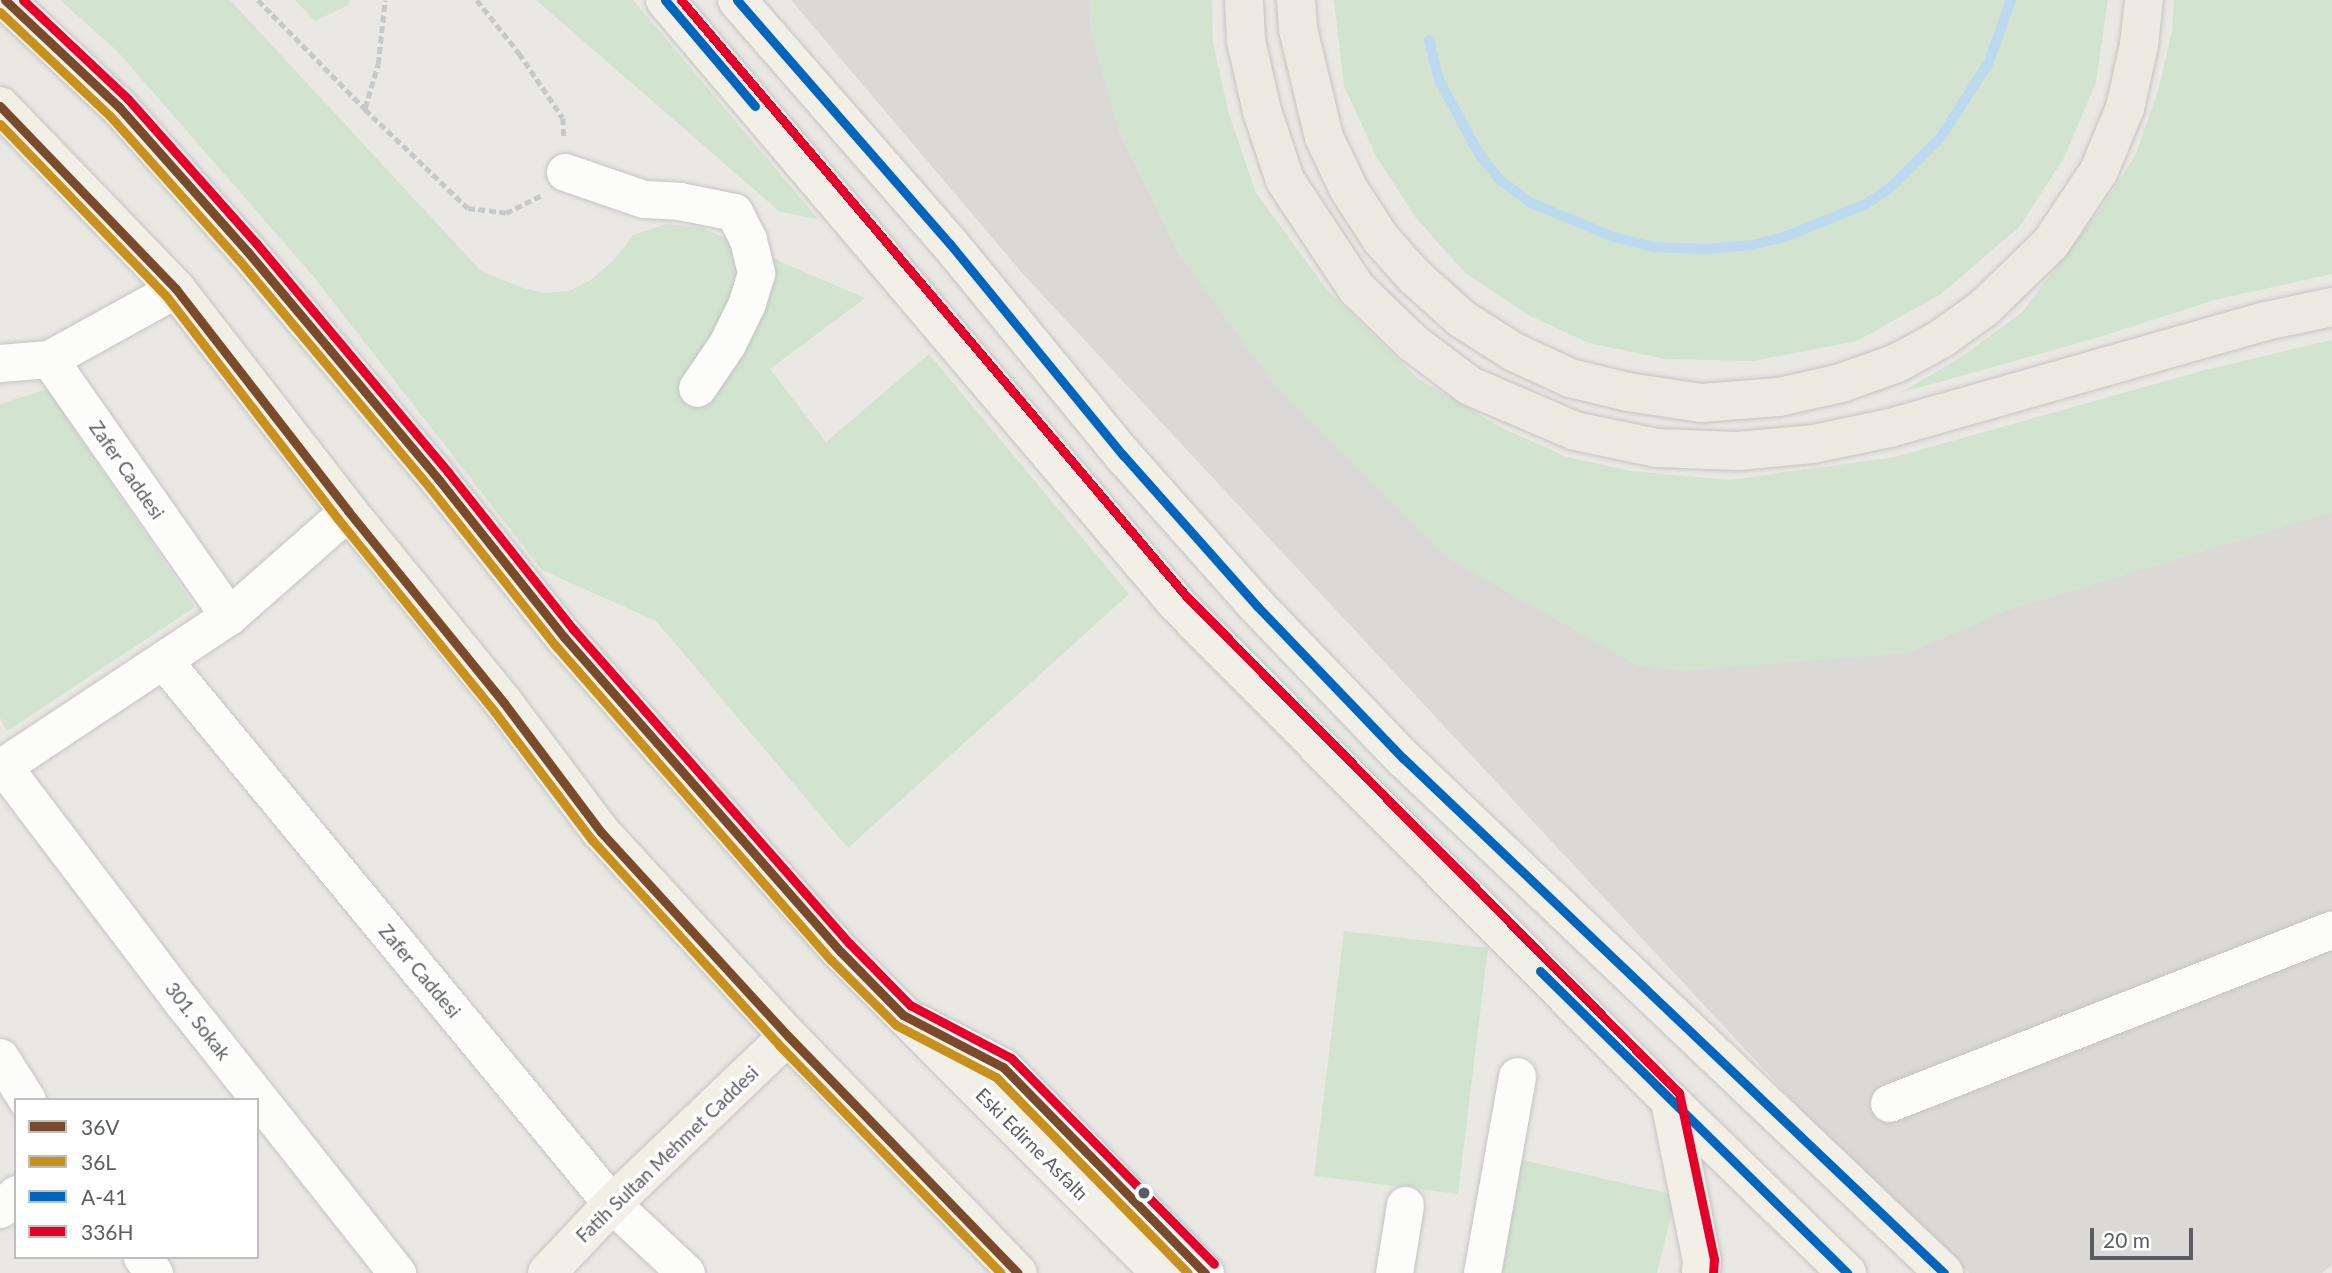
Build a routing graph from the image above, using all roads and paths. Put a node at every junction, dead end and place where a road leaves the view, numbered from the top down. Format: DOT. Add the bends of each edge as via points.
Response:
graph roads {
  1 [pos="5,0"];
  2 [pos="258,0"];
  3 [pos="385,0"];
  4 [pos="477,0"];
  5 [pos="665,0"];
  6 [pos="737,0"];
  7 [pos="1244,0"];
  8 [pos="1296,0"];
  9 [pos="2144,0"];
  10 [pos="0,106"];
  11 [pos="365,109"];
  12 [pos="565,172"];
  13 [pos="176,289"];
  14 [pos="2332,307"];
  15 [pos="49,359"];
  16 [pos="0,363"];
  17 [pos="697,388"];
  18 [pos="348,511"];
  19 [pos="229,615"];
  20 [pos="163,660"];
  21 [pos="1,767"];
  22 [pos="2332,929"];
  23 [pos="903,1016"];
  24 [pos="788,1036"];
  25 [pos="0,1056"];
  26 [pos="1517,1076"];
  27 [pos="26,1098"];
  28 [pos="258,1098"];
  29 [pos="259,1099"];
  30 [pos="1670,1101"];
  31 [pos="1889,1102"];
  32 [pos="14,1196"];
  33 [pos="612,1204"];
  34 [pos="1405,1205"];
  35 [pos="0,1209"];
  36 [pos="397,1273"];
  37 [pos="547,1273"];
  38 [pos="686,1273"];
  39 [pos="1018,1273"];
  40 [pos="1161,1273"];
  41 [pos="1205,1273"];
  42 [pos="1394,1273"];
  43 [pos="1482,1273"];
  44 [pos="1700,1273"];
  45 [pos="1847,1273"];
  46 [pos="1944,1273"];
  1 -- 23 [label="main road, Eski Edirne Asfaltı" via="119,107 238,241 564,637 841,952"];
  2 -- 11 [label="path"];
  3 -- 11 [label="path" via="378,64"];
  4 -- 12 [label="path" via="563,118"];
  5 -- 30 [label="main road" via="1177,604"];
  6 -- 46 [label="main road" via="1257,606 1403,758"];
  7 -- 14 [label="highway" via="1246,41 1262,111 1285,180 1357,289 1413,343 1470,386 1575,431 1657,448 1738,451 1813,444 1891,428 2266,321"];
  8 -- 9 [label="highway" via="1298,29 1324,137 1354,198 1381,239 1414,276 1462,319 1514,352 1570,378 1701,403 1779,397 1841,383 1897,363 1984,308 2051,243 2099,171 2125,108"];
  10 -- 13 [label="main road"];
  11 -- 12 [label="path" via="468,208 506,213 537,200"];
  12 -- 17 [label="street" via="643,199 734,212 748,240 756,274 727,344"];
  13 -- 15 [label="street"];
  13 -- 18 [label="main road"];
  15 -- 16 [label="street"];
  15 -- 19 [label="street, Zafer Caddesi"];
  18 -- 19 [label="street"];
  18 -- 24 [label="main road" via="504,703 601,832"];
  19 -- 20 [label="street"];
  20 -- 21 [label="street"];
  20 -- 33 [label="street, Zafer Caddesi"];
  21 -- 28 [label="street, 301. Sokak"];
  22 -- 31 [label="street"];
  23 -- 40 [label="main road, Eski Edirne Asfaltı"];
  23 -- 41 [label="street" via="1003,1067"];
  24 -- 33 [label="main road, Fatih Sultan Mehmet Caddesi"];
  24 -- 39 [label="main road"];
  25 -- 27 [label="street"];
  26 -- 43 [label="street"];
  29 -- 36 [label="street, 301. Sokak"];
  30 -- 44 [label="main road" via="1702,1261"];
  30 -- 45 [label="main road"];
  32 -- 35 [label="street"];
  33 -- 37 [label="main road, Fatih Sultan Mehmet Caddesi"];
  33 -- 38 [label="street, Zafer Caddesi"];
  34 -- 42 [label="street"];
}
